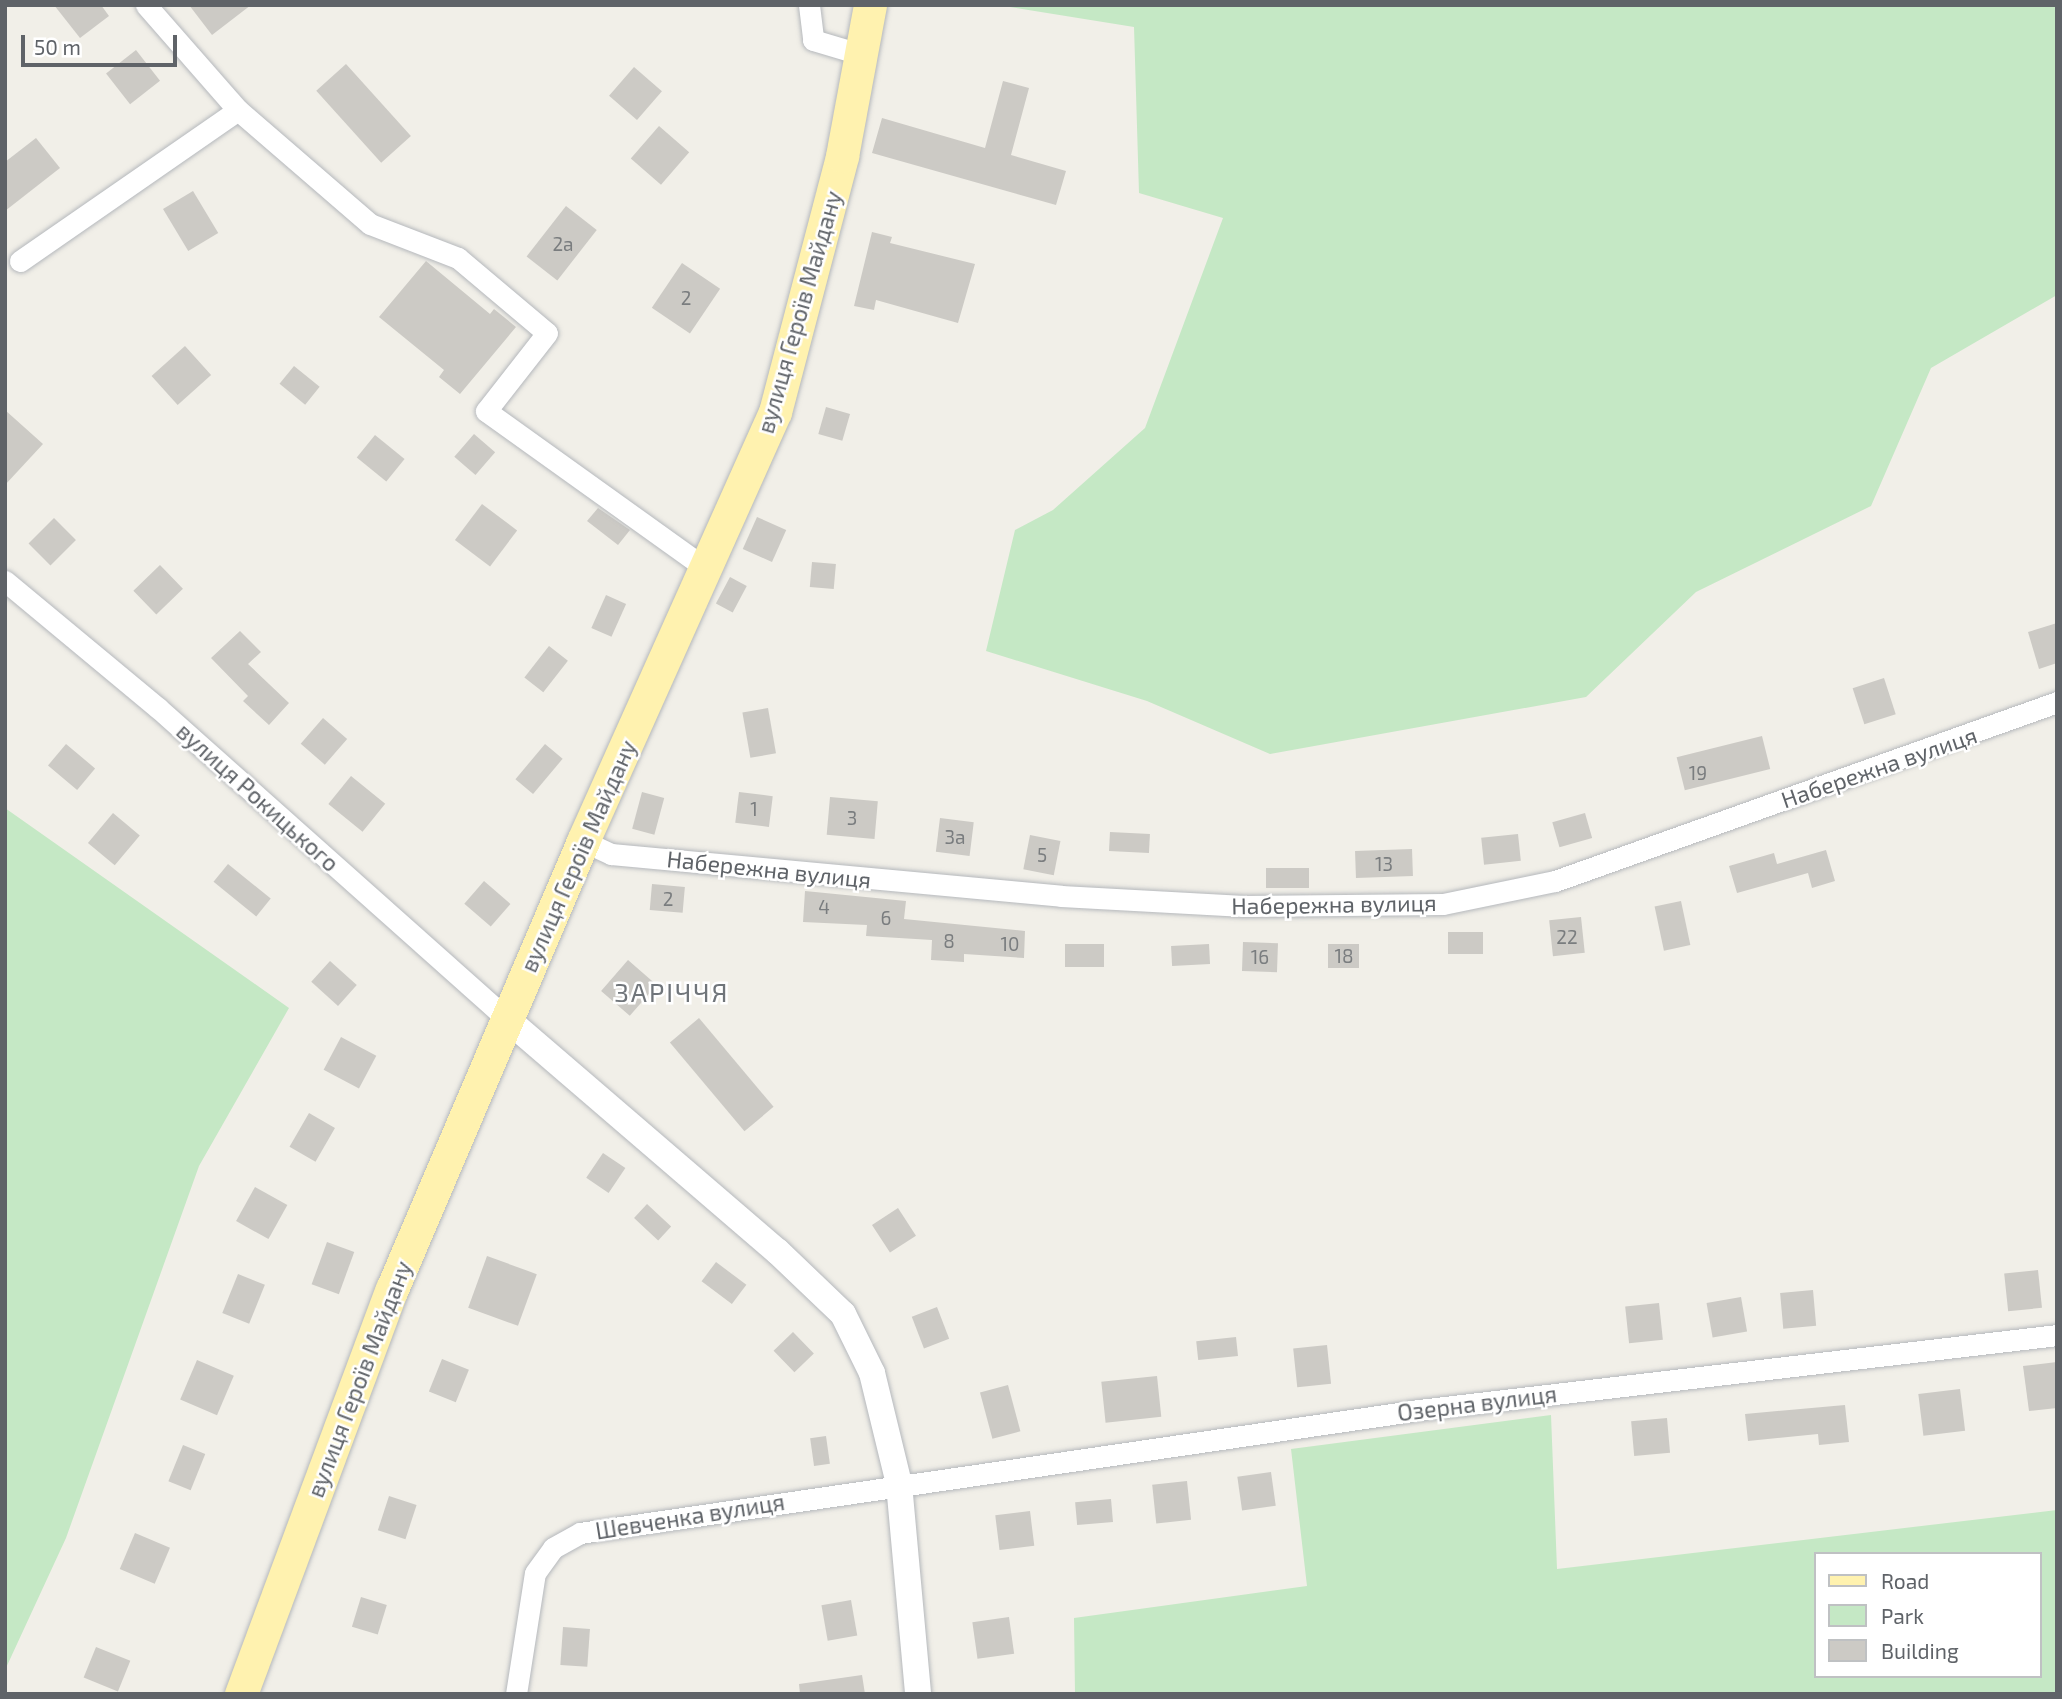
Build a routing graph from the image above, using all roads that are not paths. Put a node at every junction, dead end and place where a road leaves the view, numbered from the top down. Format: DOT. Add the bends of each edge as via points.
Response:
graph roads {
  1 [pos="146,5"];
  2 [pos="809,5"];
  3 [pos="870,5"];
  4 [pos="860,54"];
  5 [pos="238,110"];
  6 [pos="20,261"];
  7 [pos="705,568"];
  8 [pos="5,581"];
  9 [pos="2057,702"];
  10 [pos="583,841"];
  11 [pos="507,1019"];
  12 [pos="2057,1335"];
  13 [pos="899,1484"];
  14 [pos="241,1694"];
  15 [pos="516,1694"];
  16 [pos="918,1694"];
  1 -- 5 [label="street"];
  2 -- 4 [label="street" via="813,40"];
  3 -- 4 [label="main road, вулиця Героїв Майдану"];
  4 -- 7 [label="main road, вулиця Героїв Майдану" via="835,183 775,412"];
  5 -- 6 [label="street"];
  5 -- 7 [label="street" via="369,223 458,258 547,332 486,411"];
  7 -- 10 [label="main road, вулиця Героїв Майдану"];
  8 -- 11 [label="street, вулиця Рокицького" via="158,708"];
  9 -- 10 [label="street, Набережна вулиця" via="1555,881 1443,904 1244,906 1061,896 611,854"];
  10 -- 11 [label="main road, вулиця Героїв Майдану"];
  11 -- 13 [label="street" via="777,1251 843,1314 872,1373"];
  11 -- 14 [label="main road, вулиця Героїв Майдану" via="392,1289"];
  12 -- 13 [label="street, Озерна вулиця" via="1419,1410"];
  13 -- 15 [label="street, Шевченка вулиця" via="580,1533 553,1548 535,1573"];
  13 -- 16 [label="street"];
}
